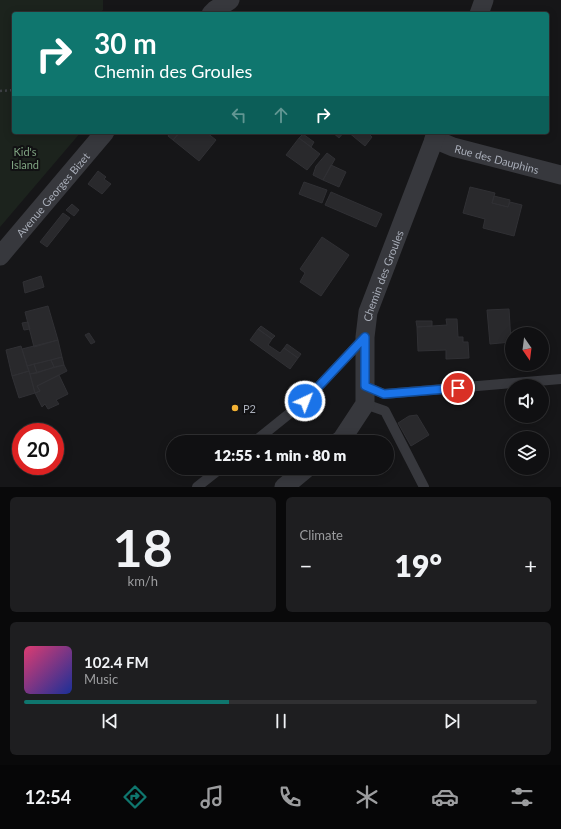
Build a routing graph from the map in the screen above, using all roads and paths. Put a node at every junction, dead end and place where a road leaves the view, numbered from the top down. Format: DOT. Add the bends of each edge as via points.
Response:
graph roads {
  1 [pos="230,0"];
  2 [pos="484,0"];
  3 [pos="213,12"];
  4 [pos="480,12"];
  5 [pos="12,90"];
  6 [pos="0,91"];
  7 [pos="103,134"];
  8 [pos="436,136"];
  9 [pos="561,175"];
  10 [pos="0,256"];
  11 [pos="365,337"];
  12 [pos="561,379"];
  13 [pos="365,395"];
  14 [pos="263,435"];
  15 [pos="344,435"];
  16 [pos="212,475"];
  17 [pos="299,475"];
  18 [pos="197,487"];
  19 [pos="284,487"];
  20 [pos="424,487"];
  1 -- 3 [label="street"];
  2 -- 4 [label="street"];
  5 -- 6 [label="path"];
  7 -- 10 [label="street, Avenue Georges Bizet"];
  8 -- 9 [label="street, Rue des Dauphins" via="453,147"];
  8 -- 11 [label="street, Chemin des Groules" via="368,312"];
  11 -- 13 [label="street, Chemin des Groules"];
  11 -- 14 [label="lane" via="305,401"];
  12 -- 13 [label="lane"];
  13 -- 15 [label="street"];
  13 -- 20 [label="lane" via="385,411"];
  16 -- 18 [label="lane"];
  17 -- 19 [label="street"];
}
